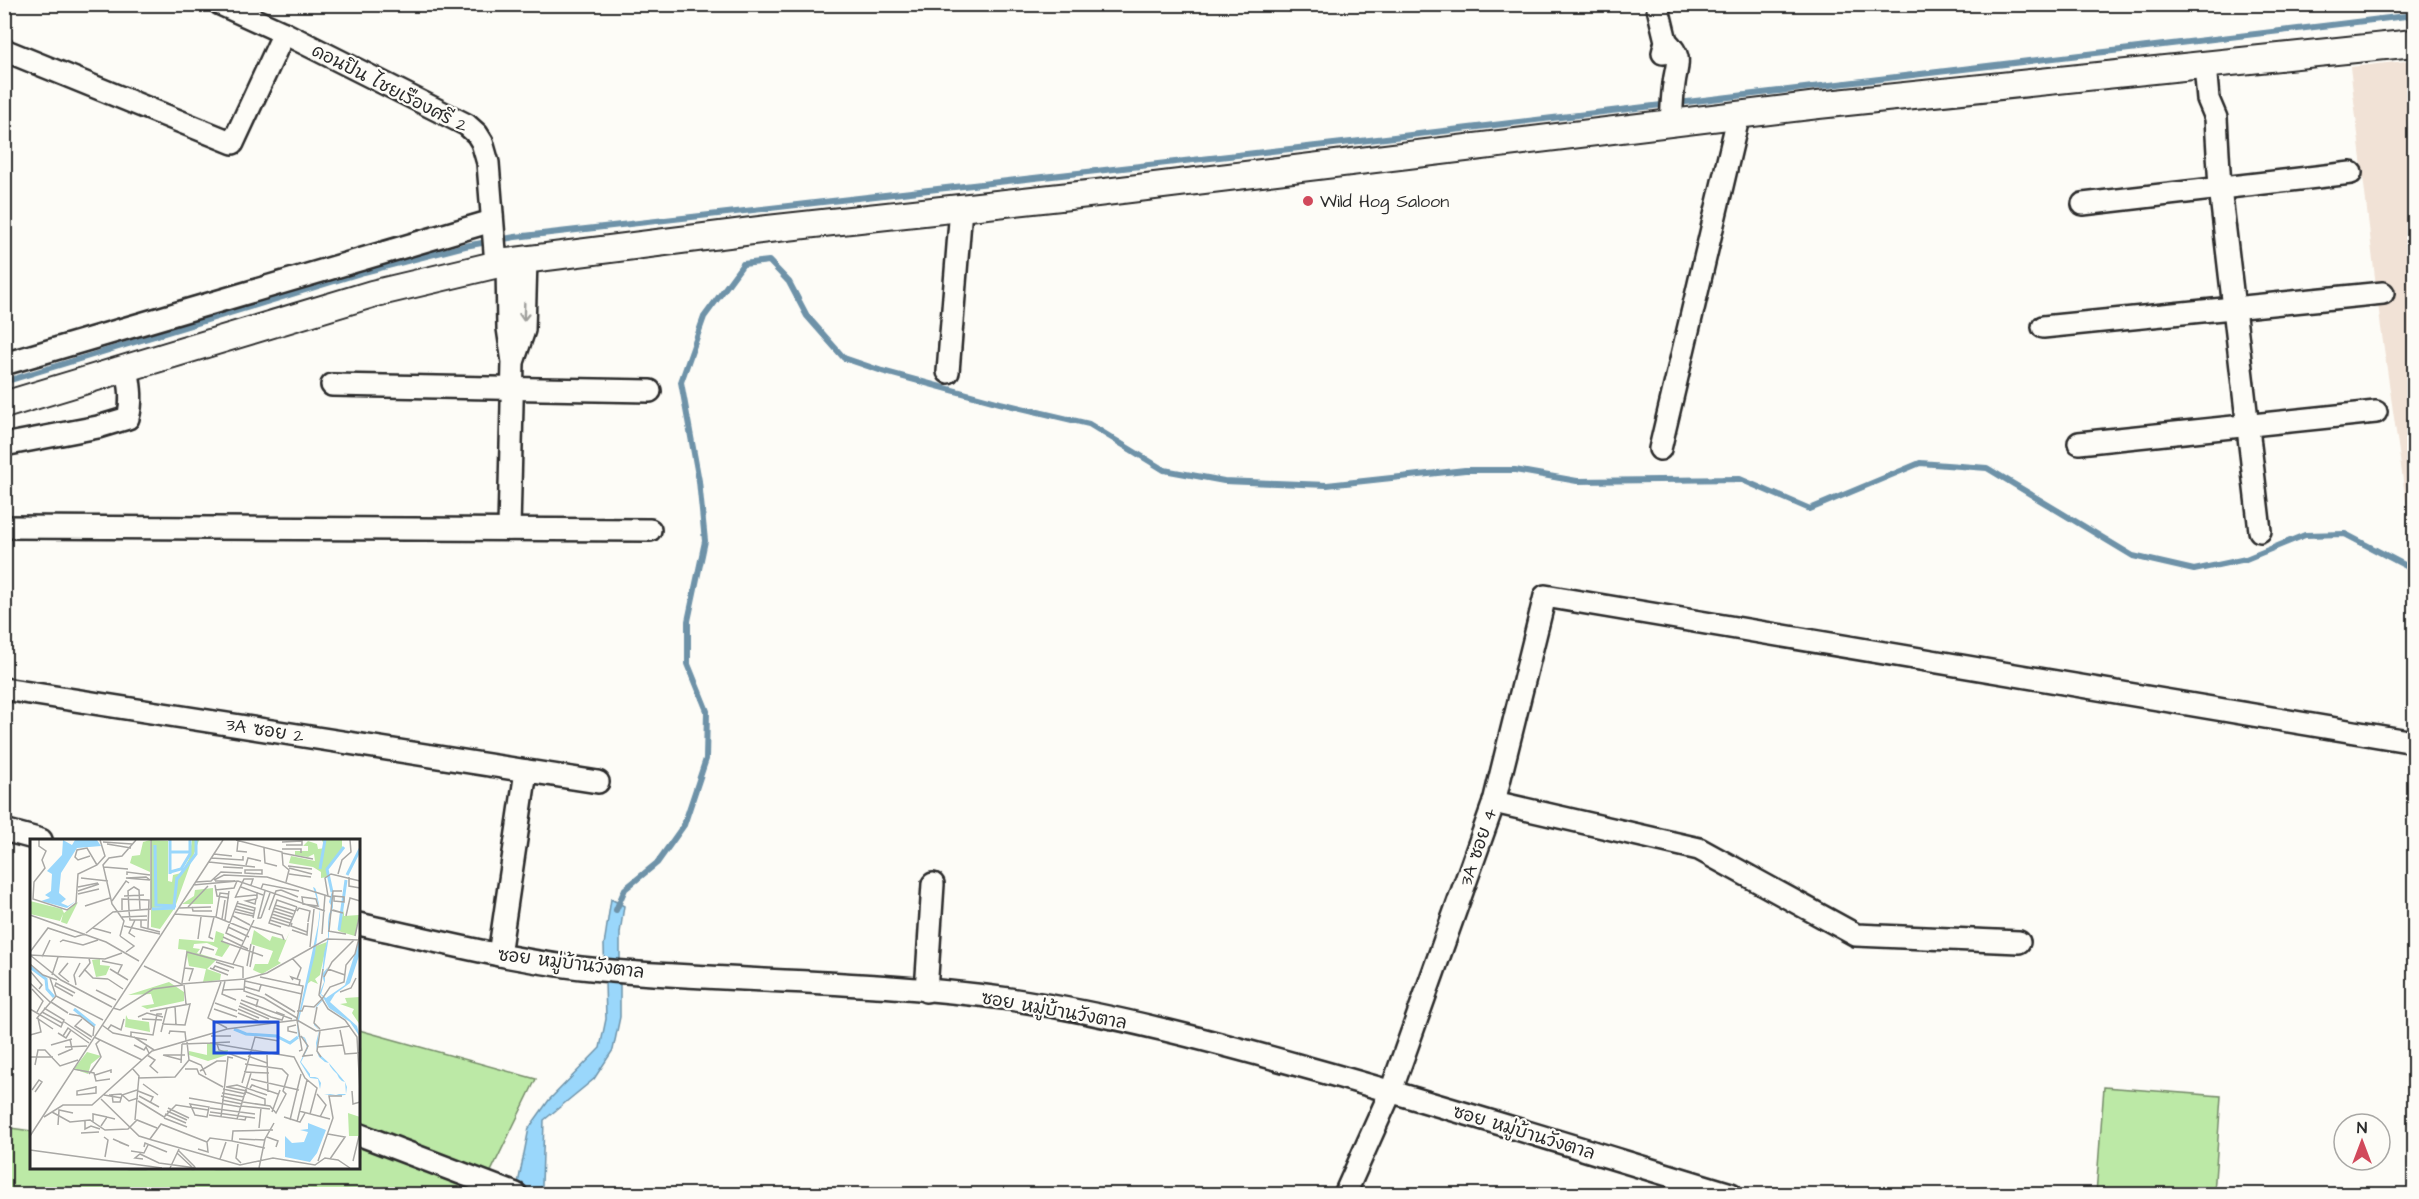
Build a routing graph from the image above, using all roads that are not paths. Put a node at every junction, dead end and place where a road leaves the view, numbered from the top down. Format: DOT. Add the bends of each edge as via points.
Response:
graph roads {
  1 [pos="220,4"];
  2 [pos="1657,4"];
  3 [pos="284,33"];
  4 [pos="2415,43"];
  5 [pos="4,50"];
  6 [pos="2212,64"];
  7 [pos="1672,114"];
  8 [pos="1739,114"];
  9 [pos="2351,173"];
  10 [pos="2220,188"];
  11 [pos="2083,204"];
  12 [pos="961,208"];
  13 [pos="502,247"];
  14 [pos="2383,293"];
  15 [pos="2233,306"];
  16 [pos="2043,327"];
  17 [pos="4,364"];
  18 [pos="127,367"];
  19 [pos="948,372"];
  20 [pos="332,386"];
  21 [pos="512,390"];
  22 [pos="650,391"];
  23 [pos="4,405"];
  24 [pos="2376,412"];
  25 [pos="2246,426"];
  26 [pos="9,444"];
  27 [pos="2079,444"];
  28 [pos="1660,449"];
  29 [pos="4,526"];
  30 [pos="509,529"];
  31 [pos="650,530"];
  32 [pos="2260,531"];
  33 [pos="4,689"];
  34 [pos="2415,741"];
  35 [pos="526,771"];
  36 [pos="598,782"];
  37 [pos="1494,802"];
  38 [pos="4,830"];
  39 [pos="37,839"];
  40 [pos="933,884"];
  41 [pos="360,924"];
  42 [pos="2019,942"];
  43 [pos="499,955"];
  44 [pos="926,991"];
  45 [pos="1391,1091"];
  46 [pos="360,1135"];
  47 [pos="510,1192"];
  48 [pos="1345,1194"];
  49 [pos="1731,1194"];
  1 -- 3 [label="street, ดอนปิน ไชยเรืองศรี 2"];
  2 -- 7 [label="street" via="1678,69"];
  3 -- 5 [label="street" via="233,143"];
  3 -- 13 [label="street, ดอนปิน ไชยเรืองศรี 2" via="467,125 477,134 488,163"];
  4 -- 6 [label="street"];
  6 -- 8 [label="street"];
  6 -- 10 [label="street" via="2221,99 2216,118"];
  7 -- 8 [label="street"];
  7 -- 12 [label="street" via="1107,192"];
  8 -- 28 [label="street"];
  9 -- 10 [label="street"];
  10 -- 11 [label="street"];
  10 -- 15 [label="street"];
  12 -- 13 [label="street"];
  12 -- 19 [label="street"];
  13 -- 17 [label="street"];
  13 -- 18 [label="street" via="372,294"];
  13 -- 21 [label="street, ดอนปิน ไชยเรืองศรี 2" via="524,330 513,362"];
  14 -- 15 [label="street"];
  15 -- 16 [label="street"];
  15 -- 25 [label="street"];
  18 -- 23 [label="street"];
  18 -- 26 [label="street" via="131,395 128,418"];
  20 -- 21 [label="street"];
  21 -- 22 [label="street"];
  21 -- 30 [label="street, ดอนปิน ไชยเรืองศรี 2"];
  24 -- 25 [label="street"];
  25 -- 27 [label="street"];
  25 -- 32 [label="street"];
  29 -- 30 [label="street"];
  30 -- 31 [label="street"];
  33 -- 35 [label="street, 3A ซอย 2"];
  34 -- 37 [label="street, 3A ซอย 4" via="1545,596"];
  35 -- 36 [label="street, 3A ซอย 2"];
  35 -- 43 [label="street"];
  37 -- 42 [label="street" via="1699,849 1856,935"];
  37 -- 45 [label="street, 3A ซอย 4"];
  38 -- 39 [label="street"];
  40 -- 44 [label="street"];
  41 -- 43 [label="street, ซอย หมู่บ้านวังตาล"];
  43 -- 44 [label="street, ซอย หมู่บ้านวังตาล" via="600,970"];
  44 -- 45 [label="street, ซอย หมู่บ้านวังตาล" via="1010,999 1110,1018"];
  45 -- 48 [label="street, 3A ซอย 4"];
  45 -- 49 [label="street, ซอย หมู่บ้านวังตาล"];
  46 -- 47 [label="street"];
}
